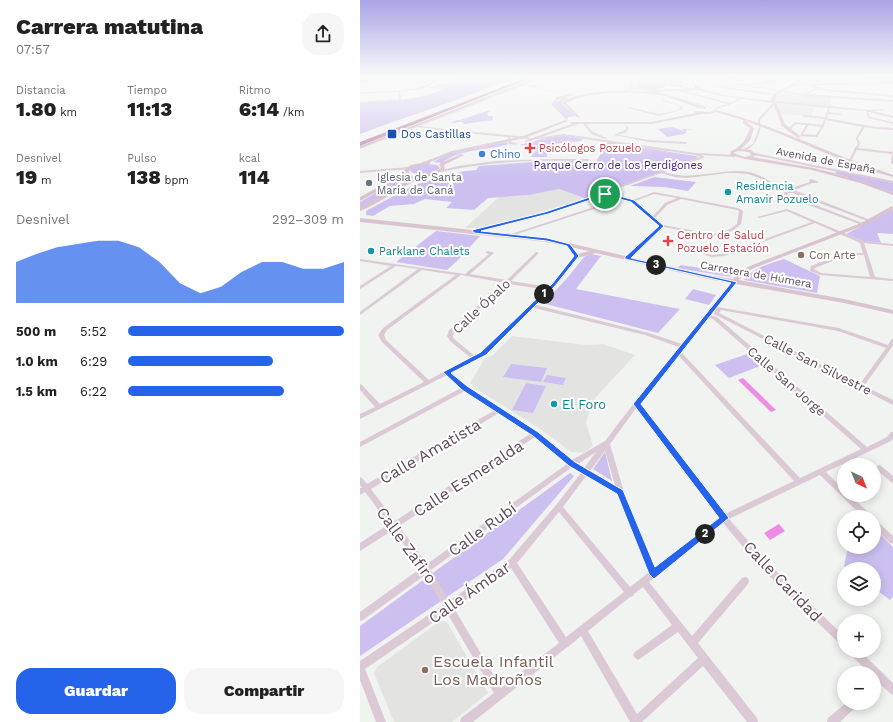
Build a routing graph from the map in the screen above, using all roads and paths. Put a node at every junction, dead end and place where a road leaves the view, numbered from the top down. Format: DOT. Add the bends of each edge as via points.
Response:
graph roads {
  1 [pos="441,110"];
  2 [pos="446,110"];
  3 [pos="458,110"];
  4 [pos="557,110"];
  5 [pos="569,110"];
  6 [pos="636,110"];
  7 [pos="680,110"];
  8 [pos="688,110"];
  9 [pos="693,110"];
  10 [pos="716,110"];
  11 [pos="768,110"];
  12 [pos="778,110"];
  13 [pos="828,110"];
  14 [pos="852,110"];
  15 [pos="875,110"];
  16 [pos="869,111"];
  17 [pos="701,113"];
  18 [pos="709,113"];
  19 [pos="827,113"];
  20 [pos="841,114"];
  21 [pos="578,117"];
  22 [pos="893,117"];
  23 [pos="804,118"];
  24 [pos="825,118"];
  25 [pos="567,120"];
  26 [pos="586,122"];
  27 [pos="760,123"];
  28 [pos="893,123"];
  29 [pos="576,124"];
  30 [pos="808,124"];
  31 [pos="417,126"];
  32 [pos="823,126"];
  33 [pos="864,126"];
  34 [pos="629,127"];
  35 [pos="760,127"];
  36 [pos="788,129"];
  37 [pos="888,129"];
  38 [pos="893,129"];
  39 [pos="792,132"];
  40 [pos="893,134"];
  41 [pos="784,135"];
  42 [pos="506,136"];
  43 [pos="522,137"];
  44 [pos="537,138"];
  45 [pos="510,140"];
  46 [pos="531,140"];
  47 [pos="360,141"];
  48 [pos="686,143"];
  49 [pos="518,144"];
  50 [pos="810,145"];
  51 [pos="360,148"];
  52 [pos="855,149"];
  53 [pos="738,150"];
  54 [pos="745,150"];
  55 [pos="893,153"];
  56 [pos="696,154"];
  57 [pos="732,154"];
  58 [pos="755,154"];
  59 [pos="749,158"];
  60 [pos="577,160"];
  61 [pos="849,161"];
  62 [pos="893,162"];
  63 [pos="423,163"];
  64 [pos="441,165"];
  65 [pos="476,165"];
  66 [pos="408,171"];
  67 [pos="441,171"];
  68 [pos="662,172"];
  69 [pos="360,173"];
  70 [pos="426,175"];
  71 [pos="893,176"];
  72 [pos="812,182"];
  73 [pos="893,182"];
  74 [pos="788,192"];
  75 [pos="605,194"];
  76 [pos="800,194"];
  77 [pos="893,194"];
  78 [pos="792,197"];
  79 [pos="681,198"];
  80 [pos="360,199"];
  81 [pos="633,201"];
  82 [pos="595,208"];
  83 [pos="893,208"];
  84 [pos="360,209"];
  85 [pos="360,217"];
  86 [pos="759,217"];
  87 [pos="653,219"];
  88 [pos="360,220"];
  89 [pos="379,221"];
  90 [pos="871,221"];
  91 [pos="816,222"];
  92 [pos="863,224"];
  93 [pos="662,226"];
  94 [pos="474,231"];
  95 [pos="840,233"];
  96 [pos="510,235"];
  97 [pos="862,242"];
  98 [pos="569,245"];
  99 [pos="893,246"];
  100 [pos="583,248"];
  101 [pos="694,250"];
  102 [pos="487,252"];
  103 [pos="537,253"];
  104 [pos="604,253"];
  105 [pos="865,254"];
  106 [pos="577,256"];
  107 [pos="627,258"];
  108 [pos="360,260"];
  109 [pos="395,265"];
  110 [pos="421,269"];
  111 [pos="463,275"];
  112 [pos="873,278"];
  113 [pos="893,280"];
  114 [pos="734,282"];
  115 [pos="507,283"];
  116 [pos="360,288"];
  117 [pos="550,289"];
  118 [pos="533,306"];
  119 [pos="893,312"];
  120 [pos="715,313"];
  121 [pos="360,314"];
  122 [pos="893,341"];
  123 [pos="683,346"];
  124 [pos="889,347"];
  125 [pos="678,352"];
  126 [pos="475,359"];
  127 [pos="447,372"];
  128 [pos="428,382"];
  129 [pos="360,386"];
  130 [pos="861,386"];
  131 [pos="465,388"];
  132 [pos="893,403"];
  133 [pos="637,404"];
  134 [pos="379,407"];
  135 [pos="500,410"];
  136 [pos="360,417"];
  137 [pos="535,434"];
  138 [pos="893,434"];
  139 [pos="606,443"];
  140 [pos="360,445"];
  141 [pos="866,450"];
  142 [pos="572,464"];
  143 [pos="585,470"];
  144 [pos="881,470"];
  145 [pos="821,472"];
  146 [pos="360,480"];
  147 [pos="893,480"];
  148 [pos="799,482"];
  149 [pos="837,487"];
  150 [pos="363,490"];
  151 [pos="620,492"];
  152 [pos="853,502"];
  153 [pos="559,507"];
  154 [pos="861,510"];
  155 [pos="724,518"];
  156 [pos="394,526"];
  157 [pos="881,530"];
  158 [pos="893,541"];
  159 [pos="360,547"];
  160 [pos="512,563"];
  161 [pos="426,569"];
  162 [pos="654,574"];
  163 [pos="745,581"];
  164 [pos="644,582"];
  165 [pos="630,592"];
  166 [pos="449,606"];
  167 [pos="360,616"];
  168 [pos="679,626"];
  169 [pos="582,630"];
  170 [pos="837,635"];
  171 [pos="692,643"];
  172 [pos="565,644"];
  173 [pos="638,655"];
  174 [pos="859,658"];
  175 [pos="704,659"];
  176 [pos="866,666"];
  177 [pos="360,668"];
  178 [pos="881,683"];
  179 [pos="893,690"];
  180 [pos="500,695"];
  181 [pos="846,710"];
  182 [pos="381,722"];
  183 [pos="465,722"];
  184 [pos="636,722"];
  185 [pos="753,722"];
  186 [pos="832,722"];
  1 -- 47 [label="highway"];
  2 -- 47 [label="highway"];
  3 -- 31 [label="street"];
  4 -- 25 [label="street"];
  5 -- 21 [label="street"];
  6 -- 7 [label="street" via="659,115"];
  8 -- 26 [label="street" via="645,121"];
  9 -- 17 [label="street"];
  10 -- 18 [label="street"];
  10 -- 41 [label="street"];
  11 -- 27 [label="street" via="759,120"];
  12 -- 36 [label="street"];
  13 -- 19 [label="street"];
  14 -- 16 [label="street"];
  15 -- 16 [label="street"];
  16 -- 22 [label="street"];
  16 -- 28 [label="street" via="869,117"];
  17 -- 18 [label="street"];
  17 -- 26 [label="street" via="652,124"];
  18 -- 53 [label="street" via="741,121 752,128 748,140"];
  19 -- 20 [label="street"];
  19 -- 24 [label="street"];
  21 -- 25 [label="street"];
  21 -- 26 [label="street"];
  23 -- 24 [label="street"];
  24 -- 32 [label="street"];
  24 -- 33 [label="street"];
  25 -- 29 [label="street"];
  25 -- 43 [label="street"];
  26 -- 29 [label="street"];
  26 -- 57 [label="street" via="592,133 608,138 700,152"];
  29 -- 44 [label="street"];
  30 -- 32 [label="street"];
  30 -- 32 [label="street" via="802,136 817,136"];
  30 -- 36 [label="street" via="792,124"];
  31 -- 42 [label="street"];
  31 -- 51 [label="street"];
  33 -- 37 [label="street"];
  33 -- 52 [label="street" via="857,138 859,144"];
  34 -- 48 [label="street" via="626,131 615,134"];
  35 -- 54 [label="street" via="754,144"];
  36 -- 39 [label="street"];
  37 -- 38 [label="street"];
  37 -- 40 [label="street"];
  39 -- 41 [label="street" via="791,135"];
  39 -- 50 [label="street"];
  41 -- 50 [label="street"];
  42 -- 43 [label="street"];
  42 -- 45 [label="street"];
  43 -- 45 [label="street"];
  43 -- 46 [label="street"];
  44 -- 46 [label="street"];
  44 -- 56 [label="street" via="567,135"];
  45 -- 49 [label="street" via="510,143"];
  45 -- 63 [label="street" via="453,152"];
  46 -- 49 [label="street"];
  49 -- 64 [label="street" via="463,155"];
  50 -- 61 [label="street"];
  52 -- 55 [label="street"];
  52 -- 61 [label="street"];
  53 -- 54 [label="street"];
  53 -- 57 [label="street"];
  54 -- 58 [label="street"];
  55 -- 62 [label="street"];
  56 -- 57 [label="street"];
  56 -- 68 [label="street" via="702,157"];
  57 -- 59 [label="street, Avenida de España"];
  58 -- 59 [label="street"];
  58 -- 73 [label="street, Avenida de España"];
  59 -- 77 [label="street, Avenida de España" via="825,172"];
  60 -- 65 [label="street"];
  61 -- 71 [label="street"];
  63 -- 64 [label="street"];
  63 -- 66 [label="street"];
  64 -- 65 [label="street"];
  64 -- 67 [label="street"];
  65 -- 67 [label="street"];
  66 -- 69 [label="street"];
  66 -- 70 [label="street"];
  66 -- 80 [label="street"];
  67 -- 70 [label="street"];
  68 -- 74 [label="street" via="693,178 728,172 749,173"];
  68 -- 75 [label="street"];
  70 -- 84 [label="street"];
  72 -- 74 [label="street"];
  74 -- 76 [label="street"];
  74 -- 78 [label="street" via="786,195"];
  75 -- 81 [label="street"];
  75 -- 94 [label="street" via="541,215"];
  76 -- 78 [label="street" via="798,197"];
  76 -- 90 [label="street"];
  78 -- 92 [label="street"];
  79 -- 81 [label="street" via="654,193"];
  79 -- 87 [label="street" via="666,204"];
  79 -- 93 [label="street" via="738,209 741,211 739,224 733,230 713,235"];
  81 -- 87 [label="street"];
  82 -- 96 [label="street"];
  83 -- 90 [label="street"];
  85 -- 89 [label="street, Carretera de Húmera"];
  86 -- 91 [label="street" via="787,210"];
  87 -- 93 [label="street"];
  88 -- 89 [label="street, Carretera de Húmera"];
  89 -- 94 [label="street, Carretera de Húmera"];
  90 -- 92 [label="street"];
  91 -- 95 [label="street"];
  91 -- 101 [label="street" via="724,255 711,256"];
  92 -- 95 [label="street"];
  93 -- 107 [label="street"];
  94 -- 96 [label="street, Carretera de Húmera"];
  95 -- 97 [label="street"];
  95 -- 114 [label="street" via="752,267"];
  96 -- 98 [label="street, Carretera de Húmera"];
  97 -- 99 [label="street"];
  97 -- 105 [label="street"];
  98 -- 100 [label="street, Carretera de Húmera"];
  98 -- 106 [label="street"];
  100 -- 104 [label="street, Carretera de Húmera"];
  100 -- 106 [label="street" via="583,252"];
  102 -- 111 [label="street" via="492,253"];
  103 -- 115 [label="street, Calle Ópalo"];
  104 -- 106 [label="street" via="590,252"];
  104 -- 107 [label="street, Carretera de Húmera"];
  105 -- 112 [label="street"];
  105 -- 112 [label="street" via="847,254 813,267 812,270 820,274"];
  106 -- 117 [label="street"];
  107 -- 114 [label="street, Carretera de Húmera"];
  108 -- 109 [label="street"];
  109 -- 110 [label="street"];
  109 -- 116 [label="street"];
  110 -- 111 [label="street"];
  110 -- 121 [label="street"];
  111 -- 115 [label="street"];
  111 -- 128 [label="street" via="385,329 381,335 384,341"];
  112 -- 113 [label="street"];
  114 -- 119 [label="street, Carretera de Húmera"];
  114 -- 120 [label="street, Calle Ámbar"];
  115 -- 117 [label="street"];
  115 -- 126 [label="street, Calle Ópalo" via="450,333 452,340"];
  117 -- 118 [label="street"];
  118 -- 123 [label="street" via="647,334"];
  118 -- 126 [label="street"];
  120 -- 123 [label="street, Calle Ámbar"];
  120 -- 124 [label="street" via="839,330"];
  120 -- 130 [label="street, Calle San Silvestre"];
  120 -- 141 [label="street, Calle San Jorge"];
  122 -- 124 [label="street"];
  123 -- 125 [label="street, Calle Ámbar"];
  124 -- 130 [label="street"];
  125 -- 133 [label="street, Calle Ámbar"];
  125 -- 148 [label="street"];
  126 -- 127 [label="street"];
  127 -- 128 [label="street"];
  127 -- 131 [label="street"];
  128 -- 134 [label="street"];
  129 -- 134 [label="street"];
  130 -- 132 [label="street, Calle San Silvestre"];
  131 -- 135 [label="street"];
  131 -- 140 [label="street"];
  133 -- 139 [label="street, Calle Ámbar"];
  133 -- 155 [label="street, Calle Caridad"];
  134 -- 136 [label="street"];
  135 -- 137 [label="street"];
  135 -- 150 [label="street, Calle Amatista"];
  137 -- 142 [label="street"];
  137 -- 156 [label="street, Calle Esmeralda"];
  138 -- 141 [label="street" via="889,439"];
  139 -- 142 [label="street, Calle Rubí"];
  139 -- 143 [label="street, Calle Ámbar"];
  139 -- 151 [label="street"];
  141 -- 145 [label="street"];
  142 -- 143 [label="street"];
  142 -- 161 [label="street, Calle Rubí"];
  143 -- 151 [label="street"];
  143 -- 153 [label="street, Calle Ámbar"];
  144 -- 147 [label="street"];
  145 -- 148 [label="street"];
  145 -- 149 [label="street"];
  146 -- 150 [label="street, Calle Zafiro"];
  148 -- 155 [label="street"];
  150 -- 156 [label="street, Calle Zafiro"];
  151 -- 162 [label="street"];
  152 -- 154 [label="street"];
  153 -- 160 [label="street, Calle Ámbar"];
  153 -- 165 [label="street"];
  155 -- 162 [label="street"];
  155 -- 170 [label="street, Calle Caridad" via="762,563"];
  156 -- 159 [label="street, Calle Esmeralda"];
  156 -- 161 [label="street, Calle Zafiro"];
  157 -- 158 [label="street"];
  160 -- 166 [label="street, Calle Ámbar"];
  160 -- 172 [label="street"];
  161 -- 166 [label="street, Calle Zafiro"];
  161 -- 167 [label="street, Calle Rubí"];
  162 -- 164 [label="street"];
  163 -- 171 [label="street"];
  164 -- 165 [label="street"];
  164 -- 168 [label="street"];
  165 -- 169 [label="street"];
  166 -- 177 [label="street, Calle Ámbar"];
  166 -- 180 [label="street, Calle Zafiro"];
  168 -- 171 [label="street"];
  168 -- 173 [label="street"];
  169 -- 172 [label="street"];
  169 -- 184 [label="street"];
  171 -- 175 [label="street"];
  172 -- 180 [label="street"];
  174 -- 176 [label="street"];
  175 -- 184 [label="street"];
  175 -- 185 [label="street"];
  177 -- 182 [label="street"];
  178 -- 179 [label="street"];
  180 -- 183 [label="street"];
  181 -- 186 [label="street"];
}
